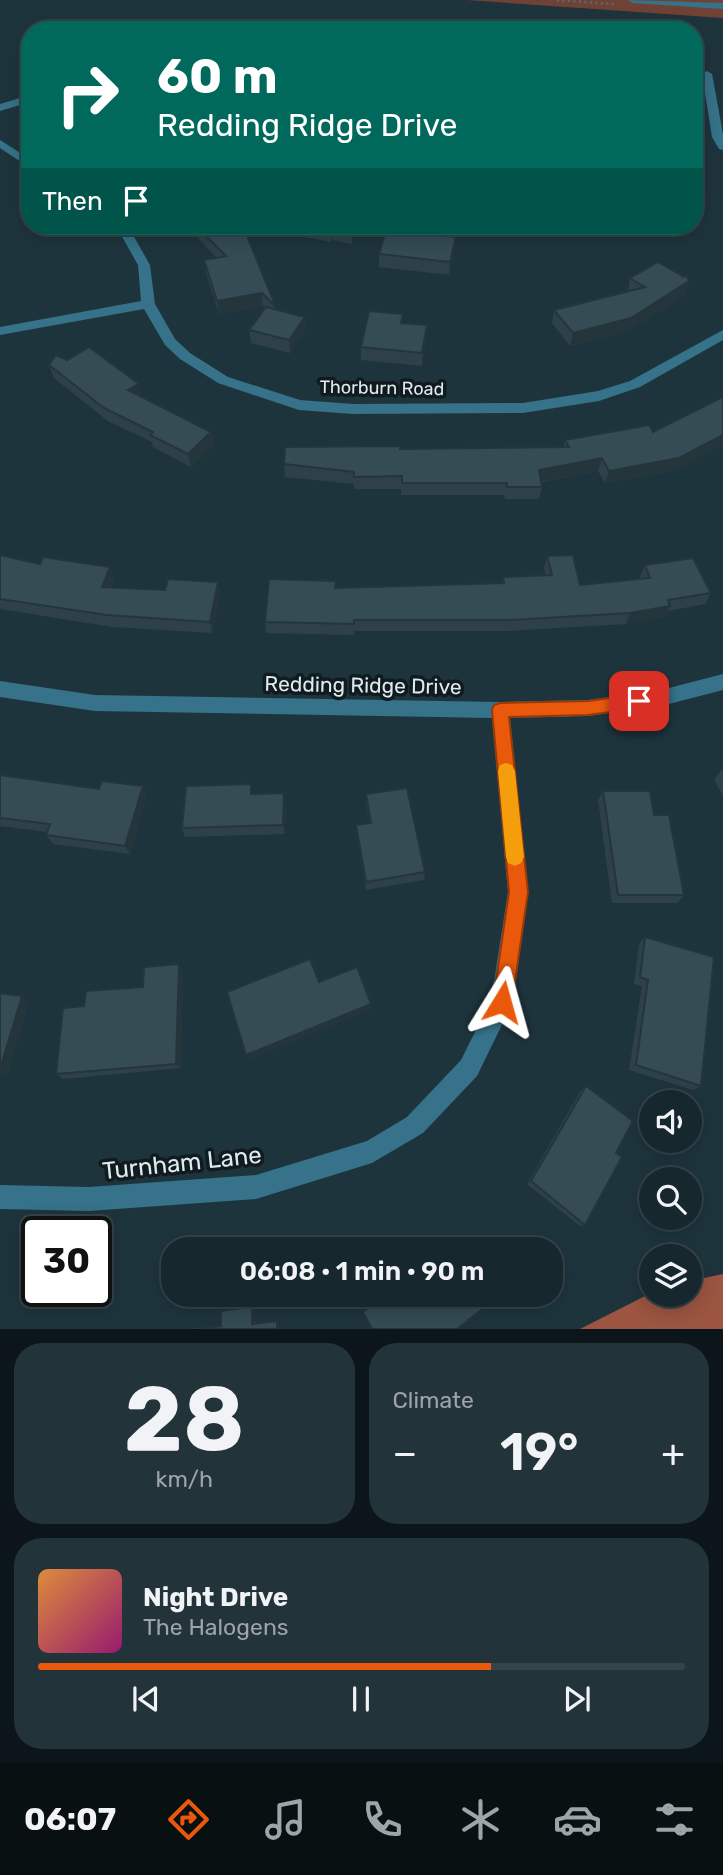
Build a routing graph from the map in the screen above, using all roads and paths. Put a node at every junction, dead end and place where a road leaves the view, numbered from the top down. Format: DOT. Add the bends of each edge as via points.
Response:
graph roads {
  1 [pos="633,0"];
  2 [pos="723,6"];
  3 [pos="703,73"];
  4 [pos="723,75"];
  5 [pos="703,81"];
  6 [pos="21,101"];
  7 [pos="0,108"];
  8 [pos="0,143"];
  9 [pos="723,147"];
  10 [pos="21,158"];
  11 [pos="127,235"];
  12 [pos="148,304"];
  13 [pos="0,331"];
  14 [pos="723,334"];
  15 [pos="723,682"];
  16 [pos="0,689"];
  17 [pos="500,710"];
  18 [pos="0,1197"];
  1 -- 2 [label="street"];
  3 -- 4 [label="street"];
  5 -- 9 [label="street"];
  6 -- 7 [label="street"];
  8 -- 10 [label="street"];
  11 -- 12 [label="street, Thorburn Road" via="144,265"];
  12 -- 13 [label="street"];
  12 -- 14 [label="street, Thorburn Road" via="170,342 223,380 299,405 354,409 523,408 600,396 635,384"];
  15 -- 17 [label="street, Redding Ridge Drive" via="665,697 588,708"];
  16 -- 17 [label="street, Redding Ridge Drive" via="94,703"];
  17 -- 18 [label="street, Turnham Lane" via="519,892 502,1002 469,1068 415,1125 372,1151 256,1186 89,1199"];
}
